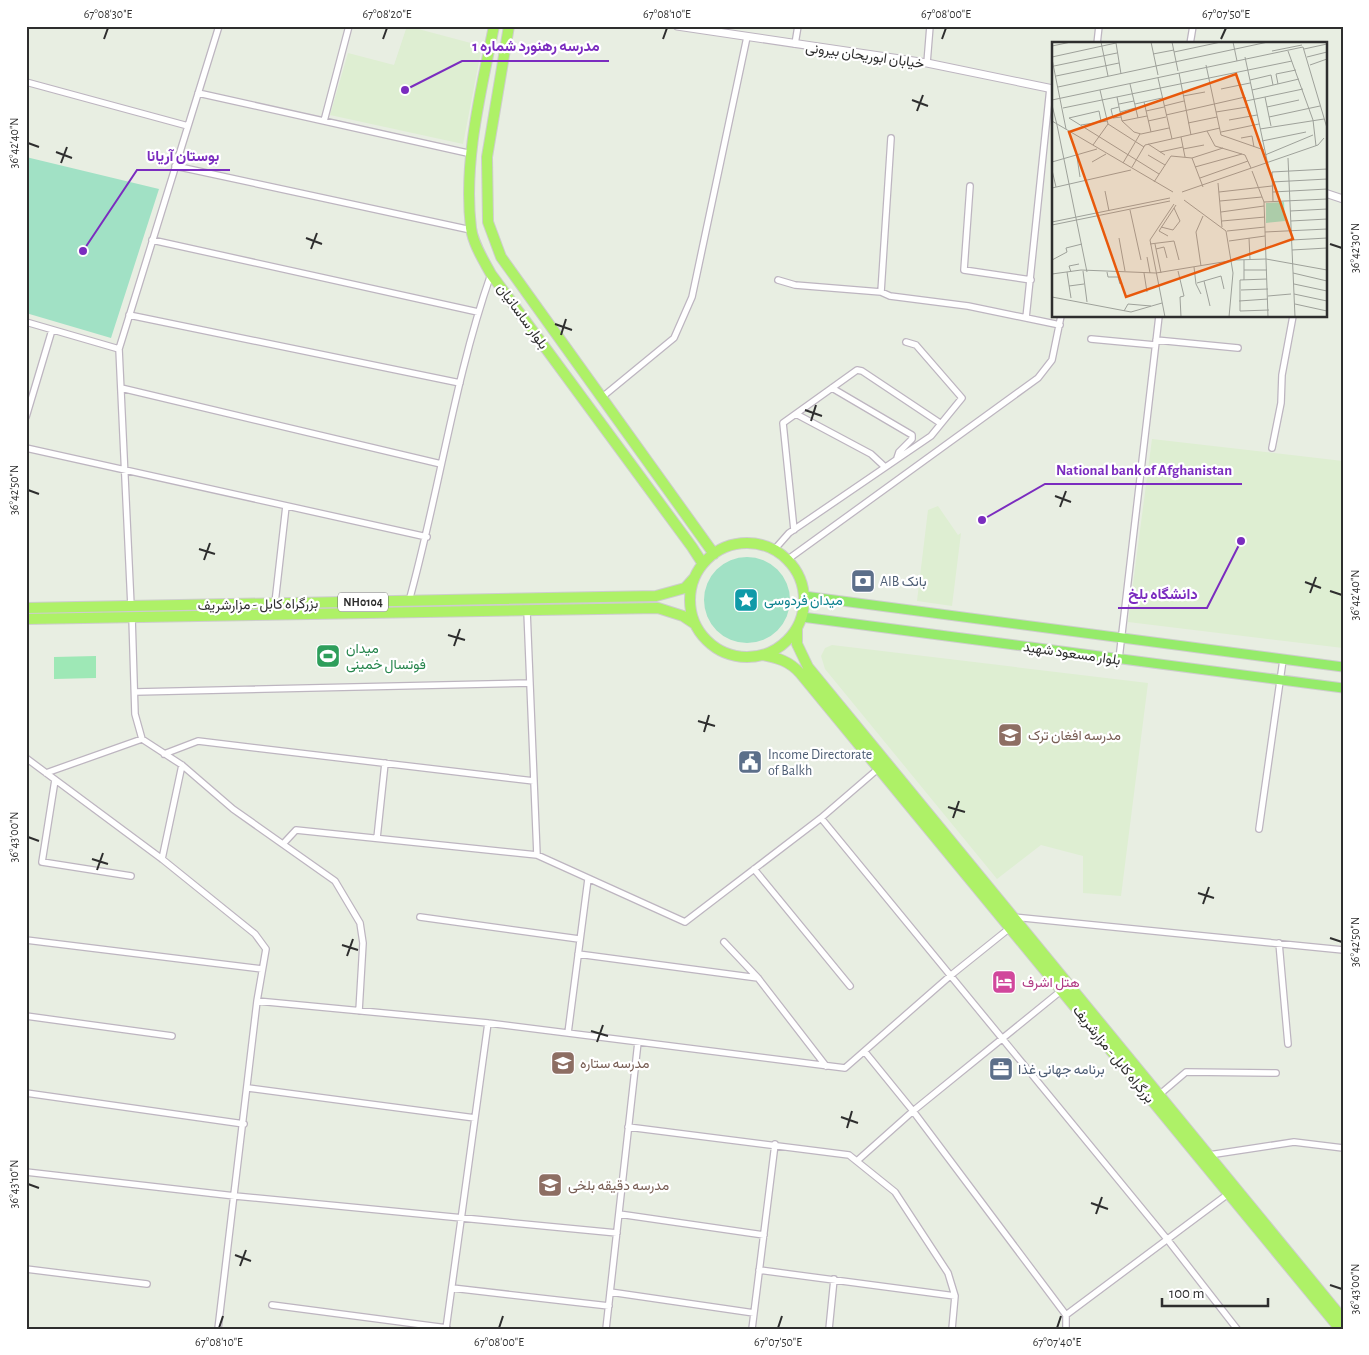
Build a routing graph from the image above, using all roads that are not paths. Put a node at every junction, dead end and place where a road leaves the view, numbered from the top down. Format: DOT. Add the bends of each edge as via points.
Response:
graph roads {
  1 [pos="219,26"];
  2 [pos="349,26"];
  3 [pos="494,26"];
  4 [pos="510,26"];
  5 [pos="677,26"];
  6 [pos="798,26"];
  7 [pos="930,26"];
  8 [pos="1099,26"];
  9 [pos="1193,26"];
  10 [pos="747,36"];
  11 [pos="1097,42"];
  12 [pos="1190,42"];
  13 [pos="795,44"];
  14 [pos="927,63"];
  15 [pos="26,82"];
  16 [pos="1051,89"];
  17 [pos="198,94"];
  18 [pos="324,121"];
  19 [pos="188,126"];
  20 [pos="891,138"];
  21 [pos="472,154"];
  22 [pos="175,166"];
  23 [pos="970,186"];
  24 [pos="1326,193"];
  25 [pos="1343,199"];
  26 [pos="471,230"];
  27 [pos="152,240"];
  28 [pos="492,274"];
  29 [pos="778,280"];
  30 [pos="1031,280"];
  31 [pos="881,292"];
  32 [pos="478,312"];
  33 [pos="129,315"];
  34 [pos="1026,318"];
  35 [pos="1061,318"];
  36 [pos="1159,318"];
  37 [pos="1293,318"];
  38 [pos="26,322"];
  39 [pos="1060,325"];
  40 [pos="52,330"];
  41 [pos="1091,339"];
  42 [pos="906,342"];
  43 [pos="1156,343"];
  44 [pos="1238,348"];
  45 [pos="118,349"];
  46 [pos="460,383"];
  47 [pos="121,388"];
  48 [pos="832,388"];
  49 [pos="601,398"];
  50 [pos="28,401"];
  51 [pos="796,414"];
  52 [pos="26,417"];
  53 [pos="940,423"];
  54 [pos="26,448"];
  55 [pos="1272,448"];
  56 [pos="897,458"];
  57 [pos="441,464"];
  58 [pos="885,466"];
  59 [pos="126,471"];
  60 [pos="286,506"];
  61 [pos="794,530"];
  62 [pos="427,537"];
  63 [pos="774,550"];
  64 [pos="714,554"];
  65 [pos="787,560"];
  66 [pos="703,564"];
  67 [pos="694,578"];
  68 [pos="804,596"];
  69 [pos="409,601"];
  70 [pos="275,603"];
  71 [pos="131,606"];
  72 [pos="26,608"];
  73 [pos="527,611"];
  74 [pos="132,617"];
  75 [pos="802,618"];
  76 [pos="26,619"];
  77 [pos="695,624"];
  78 [pos="796,629"];
  79 [pos="1121,639"];
  80 [pos="762,655"];
  81 [pos="1118,660"];
  82 [pos="1283,660"];
  83 [pos="1343,668"];
  84 [pos="1280,680"];
  85 [pos="530,684"];
  86 [pos="1343,688"];
  87 [pos="136,692"];
  88 [pos="839,713"];
  89 [pos="142,739"];
  90 [pos="164,754"];
  91 [pos="26,758"];
  92 [pos="385,763"];
  93 [pos="182,765"];
  94 [pos="879,768"];
  95 [pos="46,773"];
  96 [pos="54,780"];
  97 [pos="534,781"];
  98 [pos="821,818"];
  99 [pos="1260,830"];
  100 [pos="377,838"];
  101 [pos="283,844"];
  102 [pos="537,855"];
  103 [pos="162,859"];
  104 [pos="754,869"];
  105 [pos="132,876"];
  106 [pos="588,879"];
  107 [pos="420,917"];
  108 [pos="1012,922"];
  109 [pos="26,940"];
  110 [pos="579,940"];
  111 [pos="724,942"];
  112 [pos="1279,943"];
  113 [pos="1343,950"];
  114 [pos="578,954"];
  115 [pos="262,969"];
  116 [pos="950,976"];
  117 [pos="758,978"];
  118 [pos="850,986"];
  119 [pos="1062,990"];
  120 [pos="257,1001"];
  121 [pos="359,1011"];
  122 [pos="26,1016"];
  123 [pos="488,1023"];
  124 [pos="568,1033"];
  125 [pos="172,1036"];
  126 [pos="1002,1039"];
  127 [pos="638,1042"];
  128 [pos="1288,1044"];
  129 [pos="865,1052"];
  130 [pos="826,1066"];
  131 [pos="1276,1073"];
  132 [pos="248,1088"];
  133 [pos="26,1093"];
  134 [pos="1159,1095"];
  135 [pos="913,1111"];
  136 [pos="475,1118"];
  137 [pos="244,1124"];
  138 [pos="628,1127"];
  139 [pos="776,1144"];
  140 [pos="1343,1148"];
  141 [pos="1208,1155"];
  142 [pos="858,1160"];
  143 [pos="26,1172"];
  144 [pos="1228,1194"];
  145 [pos="235,1196"];
  146 [pos="619,1214"];
  147 [pos="462,1217"];
  148 [pos="617,1233"];
  149 [pos="764,1235"];
  150 [pos="1167,1240"];
  151 [pos="26,1269"];
  152 [pos="759,1270"];
  153 [pos="834,1279"];
  154 [pos="147,1284"];
  155 [pos="452,1288"];
  156 [pos="610,1292"];
  157 [pos="955,1296"];
  158 [pos="272,1305"];
  159 [pos="609,1306"];
  160 [pos="754,1313"];
  161 [pos="1066,1315"];
  162 [pos="1343,1318"];
  163 [pos="446,1328"];
  164 [pos="218,1329"];
  165 [pos="606,1329"];
  166 [pos="752,1329"];
  167 [pos="829,1329"];
  168 [pos="952,1329"];
  169 [pos="1066,1329"];
  170 [pos="1237,1329"];
  171 [pos="1340,1329"];
  1 -- 17 [label="street"];
  2 -- 18 [label="street"];
  3 -- 21 [label="highway, بلوار ساسانیان"];
  4 -- 49 [label="highway, بلوار ساسانیان" via="487,157 488,222 501,257"];
  5 -- 10 [label="street, خیابان ابوریحان بیرونی"];
  6 -- 13 [label="street"];
  7 -- 14 [label="street"];
  8 -- 11 [label="street"];
  9 -- 12 [label="street"];
  10 -- 13 [label="street, خیابان ابوریحان بیرونی"];
  10 -- 49 [label="street" via="692,297 674,338"];
  13 -- 14 [label="street, خیابان ابوریحان بیرونی"];
  14 -- 16 [label="street, خیابان ابوریحان بیرونی"];
  15 -- 19 [label="street"];
  16 -- 30 [label="street"];
  17 -- 18 [label="street"];
  17 -- 19 [label="street"];
  18 -- 21 [label="street"];
  19 -- 22 [label="street"];
  20 -- 31 [label="street"];
  21 -- 26 [label="highway, بلوار ساسانیان"];
  22 -- 26 [label="street"];
  22 -- 27 [label="street"];
  23 -- 30 [label="street" via="964,270"];
  24 -- 25 [label="street"];
  26 -- 28 [label="highway, بلوار ساسانیان"];
  27 -- 32 [label="street"];
  27 -- 33 [label="street"];
  28 -- 32 [label="street"];
  28 -- 66 [label="highway, بلوار ساسانیان"];
  29 -- 31 [label="street" via="795,285"];
  30 -- 34 [label="street"];
  31 -- 34 [label="street"];
  32 -- 46 [label="street"];
  33 -- 45 [label="street"];
  33 -- 46 [label="street"];
  34 -- 39 [label="street"];
  35 -- 39 [label="street"];
  36 -- 43 [label="street"];
  37 -- 55 [label="street"];
  38 -- 40 [label="street"];
  39 -- 65 [label="street" via="1052,360 1038,378"];
  40 -- 45 [label="street"];
  40 -- 50 [label="street"];
  41 -- 43 [label="street"];
  42 -- 53 [label="street" via="916,345 962,398"];
  43 -- 44 [label="street"];
  43 -- 79 [label="street"];
  45 -- 47 [label="street"];
  46 -- 57 [label="street"];
  47 -- 57 [label="street"];
  47 -- 59 [label="street"];
  48 -- 51 [label="street"];
  48 -- 53 [label="street" via="857,370 862,370"];
  48 -- 56 [label="street" via="912,435"];
  49 -- 64 [label="highway, بلوار ساسانیان"];
  50 -- 52 [label="street"];
  51 -- 58 [label="street" via="872,454"];
  51 -- 61 [label="street" via="783,423"];
  53 -- 56 [label="street" via="931,436"];
  54 -- 59 [label="street"];
  56 -- 58 [label="street"];
  57 -- 62 [label="street"];
  58 -- 61 [label="street"];
  59 -- 60 [label="street"];
  59 -- 71 [label="street"];
  60 -- 62 [label="street"];
  60 -- 70 [label="street"];
  61 -- 63 [label="street"];
  62 -- 69 [label="street"];
  63 -- 64 [label="highway, NH0104" via="744,544"];
  63 -- 65 [label="highway, NH0104"];
  64 -- 66 [label="highway, NH0104"];
  65 -- 68 [label="highway, NH0104" via="799,576"];
  66 -- 67 [label="highway, NH0104"];
  67 -- 69 [label="highway, بزرگراه کابل - مزارشریف / NH0104" via="685,588 656,596"];
  67 -- 77 [label="highway, NH0104" via="690,593"];
  68 -- 75 [label="highway, NH0104"];
  68 -- 79 [label="main road, بلوار مسعود شهید"];
  69 -- 70 [label="highway, بزرگراه کابل - مزارشریف / NH0104"];
  70 -- 71 [label="highway, بزرگراه کابل - مزارشریف / NH0104"];
  71 -- 72 [label="highway, بزرگراه کابل - مزارشریف / NH0104"];
  73 -- 74 [label="highway, بزرگراه کابل - مزارشریف / NH0104"];
  73 -- 77 [label="highway, بزرگراه کابل - مزارشریف / NH0104" via="658,608 683,616"];
  73 -- 85 [label="street"];
  74 -- 76 [label="highway, بزرگراه کابل - مزارشریف / NH0104"];
  74 -- 87 [label="street"];
  75 -- 78 [label="highway, NH0104"];
  75 -- 81 [label="main road, بلوار مسعود شهید"];
  77 -- 80 [label="highway, NH0104" via="704,638 731,655"];
  78 -- 80 [label="highway, NH0104" via="776,650"];
  78 -- 88 [label="highway, بزرگراه کابل - مزارشریف / NH0104" via="800,655"];
  79 -- 81 [label="street"];
  79 -- 82 [label="main road, بلوار مسعود شهید"];
  80 -- 88 [label="highway, بزرگراه کابل - مزارشریف / NH0104" via="792,664"];
  81 -- 84 [label="main road, بلوار مسعود شهید"];
  82 -- 83 [label="main road, بلوار مسعود شهید"];
  82 -- 84 [label="street"];
  84 -- 86 [label="main road, بلوار مسعود شهید"];
  84 -- 99 [label="street"];
  85 -- 87 [label="street"];
  85 -- 97 [label="street"];
  87 -- 89 [label="street" via="135,714"];
  88 -- 94 [label="highway, بزرگراه کابل - مزارشریف / NH0104"];
  88 -- 108 [label="highway, بزرگراه کابل - مزارشریف / NH0104"];
  89 -- 90 [label="street"];
  89 -- 95 [label="street"];
  90 -- 92 [label="street" via="198,741"];
  90 -- 93 [label="street"];
  91 -- 95 [label="street"];
  92 -- 97 [label="street"];
  92 -- 100 [label="street"];
  93 -- 101 [label="street" via="233,809"];
  93 -- 103 [label="street"];
  94 -- 98 [label="street"];
  94 -- 108 [label="highway, بزرگراه کابل - مزارشریف / NH0104"];
  95 -- 96 [label="street"];
  96 -- 103 [label="street"];
  96 -- 105 [label="street" via="42,862"];
  97 -- 102 [label="street"];
  98 -- 104 [label="street"];
  98 -- 116 [label="street"];
  100 -- 101 [label="street" via="296,830"];
  100 -- 102 [label="street"];
  101 -- 121 [label="street" via="335,881 360,923 363,943"];
  102 -- 106 [label="street"];
  103 -- 115 [label="street" via="261,940 266,948"];
  104 -- 106 [label="street" via="685,922"];
  104 -- 118 [label="street"];
  106 -- 110 [label="street"];
  107 -- 110 [label="street"];
  108 -- 112 [label="street"];
  108 -- 116 [label="street"];
  108 -- 119 [label="highway, بزرگراه کابل - مزارشریف / NH0104"];
  108 -- 134 [label="highway, بزرگراه کابل - مزارشریف / NH0104"];
  109 -- 115 [label="street"];
  110 -- 114 [label="street"];
  111 -- 117 [label="street"];
  112 -- 113 [label="street"];
  112 -- 128 [label="street"];
  114 -- 117 [label="street"];
  114 -- 124 [label="street"];
  115 -- 120 [label="street"];
  116 -- 126 [label="street"];
  116 -- 129 [label="street"];
  117 -- 130 [label="street"];
  119 -- 126 [label="street"];
  119 -- 144 [label="highway, بزرگراه کابل - مزارشریف / NH0104"];
  120 -- 121 [label="street"];
  120 -- 132 [label="street"];
  121 -- 123 [label="street"];
  122 -- 125 [label="street"];
  123 -- 124 [label="street"];
  123 -- 136 [label="street"];
  124 -- 127 [label="street"];
  126 -- 135 [label="street"];
  126 -- 150 [label="street"];
  127 -- 130 [label="street"];
  127 -- 138 [label="street"];
  129 -- 130 [label="street" via="845,1068"];
  129 -- 135 [label="street"];
  131 -- 134 [label="street" via="1184,1073"];
  132 -- 136 [label="street"];
  132 -- 137 [label="street"];
  133 -- 137 [label="street"];
  134 -- 141 [label="highway, بزرگراه کابل - مزارشریف / NH0104"];
  135 -- 142 [label="street"];
  135 -- 161 [label="street"];
  136 -- 147 [label="street"];
  137 -- 145 [label="street"];
  138 -- 139 [label="street"];
  138 -- 146 [label="street"];
  139 -- 142 [label="street" via="849,1155"];
  139 -- 149 [label="street"];
  140 -- 141 [label="street" via="1294,1142"];
  141 -- 162 [label="highway, بزرگراه کابل - مزارشریف / NH0104"];
  142 -- 157 [label="street" via="895,1192 948,1273"];
  143 -- 145 [label="street"];
  144 -- 150 [label="street"];
  144 -- 171 [label="highway, بزرگراه کابل - مزارشریف / NH0104"];
  145 -- 147 [label="street"];
  145 -- 164 [label="street"];
  146 -- 148 [label="street"];
  146 -- 149 [label="street"];
  147 -- 148 [label="street"];
  147 -- 155 [label="street"];
  148 -- 156 [label="street"];
  149 -- 152 [label="street"];
  150 -- 161 [label="street"];
  150 -- 170 [label="street"];
  151 -- 154 [label="street"];
  152 -- 153 [label="street"];
  152 -- 160 [label="street"];
  153 -- 157 [label="street"];
  153 -- 167 [label="street"];
  155 -- 159 [label="street"];
  155 -- 163 [label="street"];
  156 -- 159 [label="street"];
  156 -- 160 [label="street"];
  157 -- 168 [label="street"];
  158 -- 163 [label="street"];
  159 -- 165 [label="street"];
  160 -- 166 [label="street"];
  161 -- 169 [label="street"];
}
